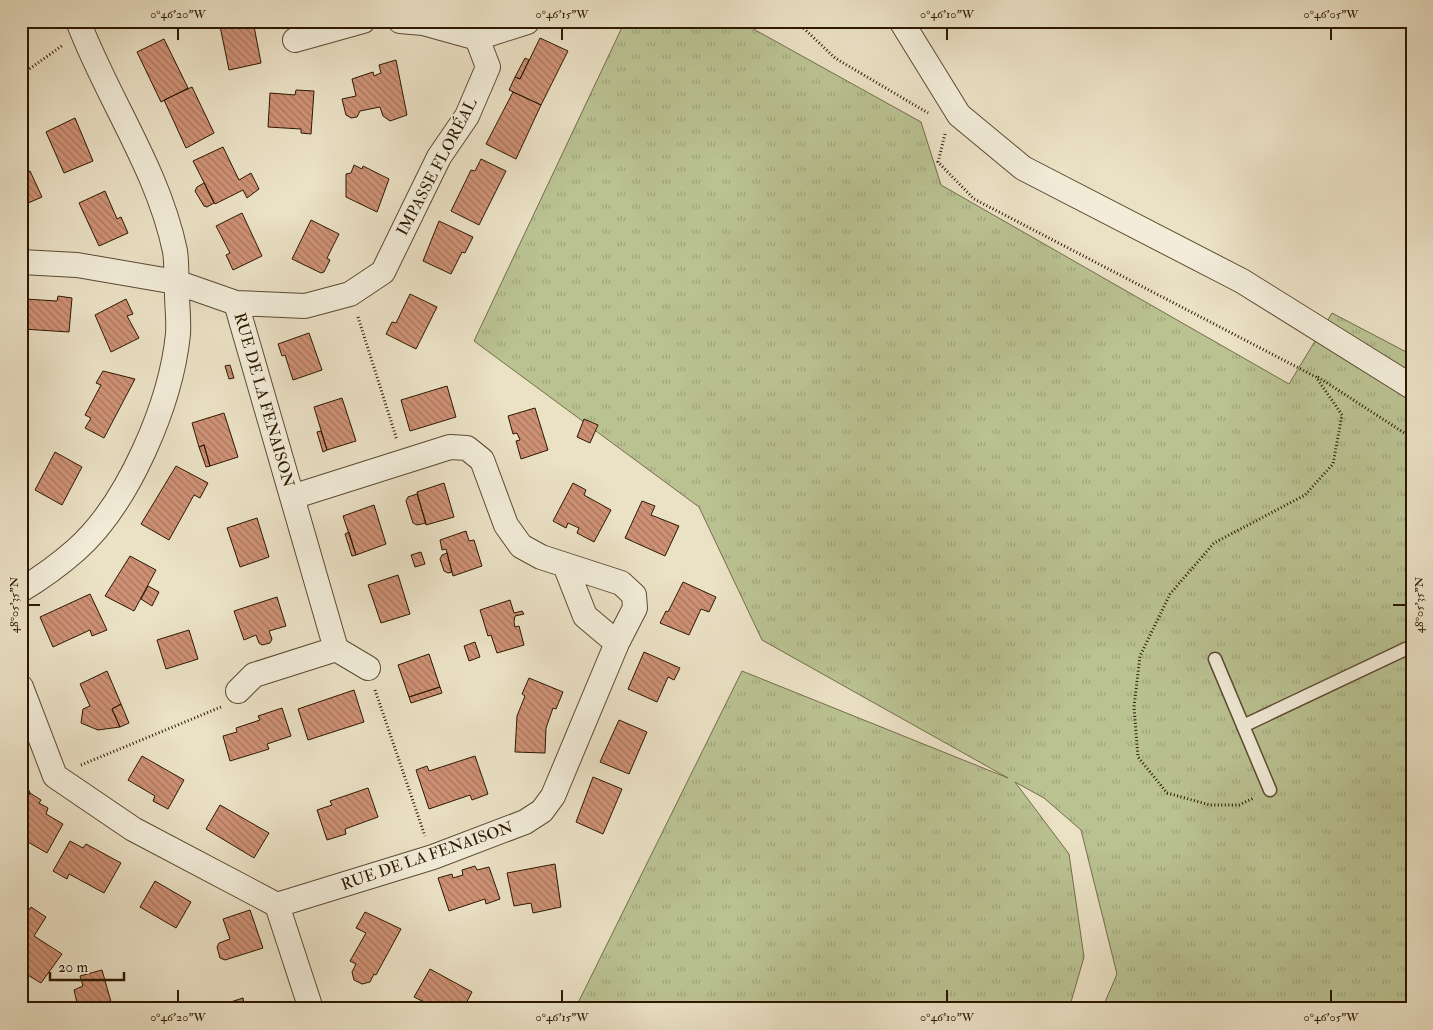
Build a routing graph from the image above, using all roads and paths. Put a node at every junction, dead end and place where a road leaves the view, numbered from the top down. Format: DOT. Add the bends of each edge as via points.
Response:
graph roads {
  1 [pos="362,21"];
  2 [pos="400,21"];
  3 [pos="796,21"];
  4 [pos="901,21"];
  5 [pos="527,22"];
  6 [pos="80,26"];
  7 [pos="477,38"];
  8 [pos="294,40"];
  9 [pos="21,75"];
  10 [pos="953,120"];
  11 [pos="21,262"];
  12 [pos="176,282"];
  13 [pos="350,294"];
  14 [pos="236,303"];
  15 [pos="1316,376"];
  16 [pos="1412,386"];
  17 [pos="1412,438"];
  18 [pos="404,462"];
  19 [pos="292,497"];
  20 [pos="565,565"];
  21 [pos="21,590"];
  22 [pos="617,643"];
  23 [pos="1412,646"];
  24 [pos="336,649"];
  25 [pos="1215,658"];
  26 [pos="368,668"];
  27 [pos="21,687"];
  28 [pos="238,691"];
  29 [pos="1243,726"];
  30 [pos="55,776"];
  31 [pos="1270,790"];
  32 [pos="433,857"];
  33 [pos="277,905"];
  34 [pos="311,1009"];
  1 -- 8 [label="street"];
  2 -- 7 [label="street" via="423,23"];
  3 -- 10 [label="path" via="835,58"];
  4 -- 10 [label="street"];
  5 -- 7 [label="street"];
  6 -- 9 [label="path"];
  6 -- 12 [label="street" via="158,193 175,252"];
  7 -- 13 [label="street, IMPASSE FLORÉAL" via="488,67 467,116 439,157 383,272"];
  10 -- 15 [label="path" via="938,162 974,199"];
  10 -- 16 [label="street" via="1023,168 1242,281"];
  11 -- 12 [label="street, IMPASSE FLORÉAL" via="77,265"];
  12 -- 14 [label="street, IMPASSE FLORÉAL"];
  12 -- 21 [label="street" via="178,333 171,377 141,458 112,507 78,549"];
  13 -- 14 [label="street, IMPASSE FLORÉAL" via="305,306"];
  13 -- 18 [label="path"];
  14 -- 19 [label="street, RUE DE LA FENAISON"];
  15 -- 17 [label="path"];
  15 -- 31 [label="path" via="1342,415 1333,464 1305,495 1214,542 1170,594 1140,656 1134,707 1138,757 1167,793 1210,805 1239,805"];
  18 -- 19 [label="street, RUE DE LA FENAISON"];
  18 -- 20 [label="street, RUE DE LA FENAISON" via="450,447 467,448 482,460 506,525 520,546"];
  19 -- 24 [label="street, RUE DE LA FENAISON"];
  20 -- 22 [label="street" via="585,616"];
  20 -- 22 [label="street, RUE DE LA FENAISON" via="622,583 634,595 635,608"];
  22 -- 32 [label="street, RUE DE LA FENAISON" via="553,796 542,811 525,822"];
  23 -- 29 [label="lane"];
  24 -- 26 [label="street"];
  24 -- 28 [label="street" via="254,676"];
  25 -- 29 [label="lane"];
  26 -- 32 [label="path"];
  27 -- 30 [label="street"];
  28 -- 30 [label="path" via="219,709"];
  29 -- 31 [label="lane"];
  30 -- 33 [label="street" via="133,829"];
  32 -- 33 [label="street, RUE DE LA FENAISON"];
  33 -- 34 [label="street"];
}
